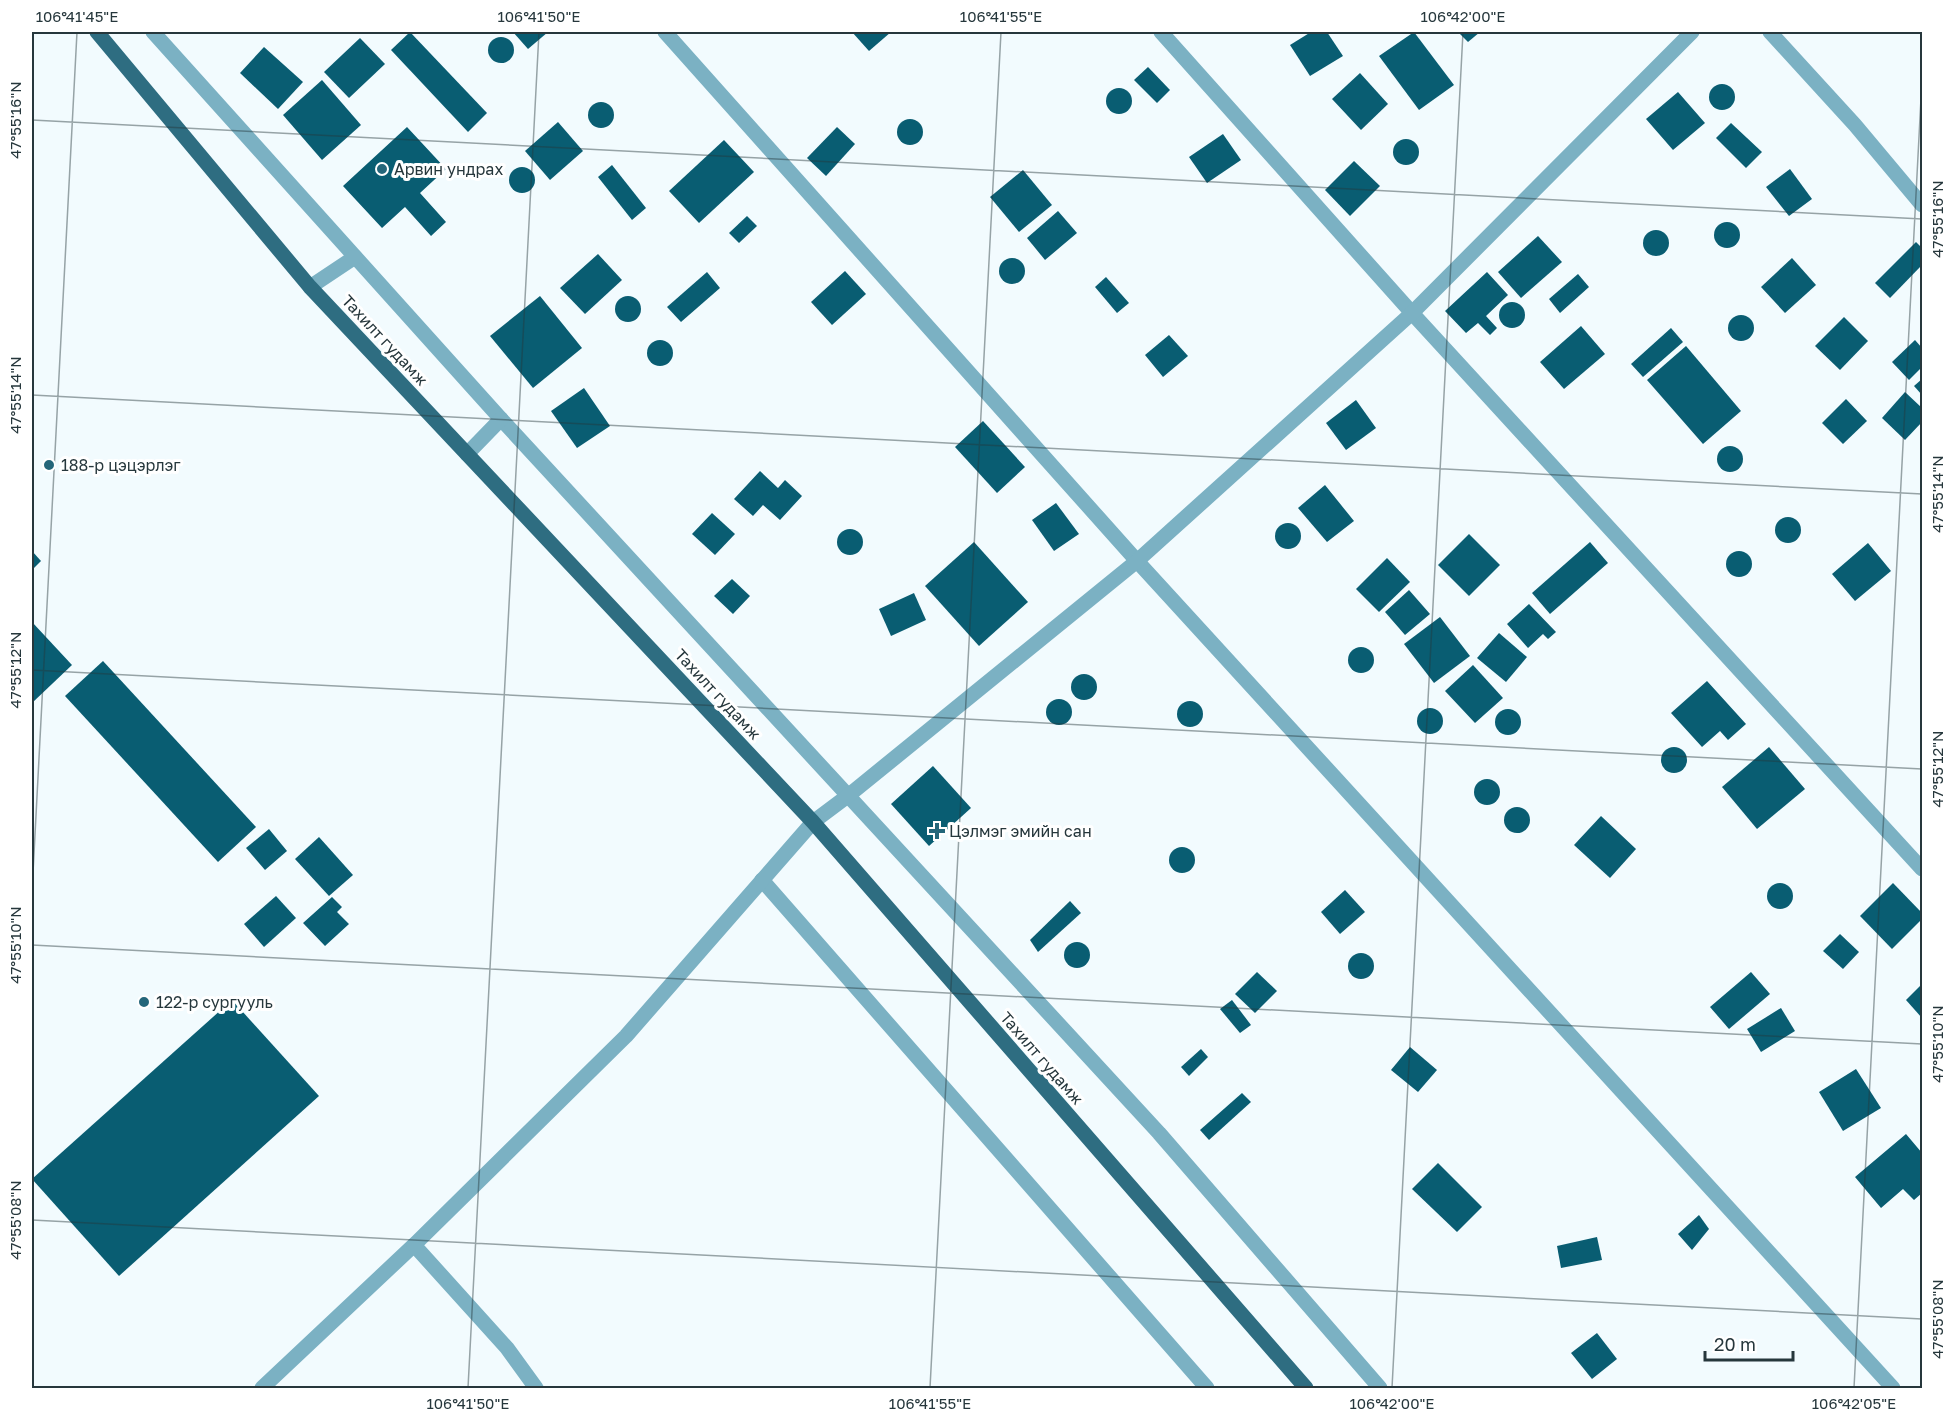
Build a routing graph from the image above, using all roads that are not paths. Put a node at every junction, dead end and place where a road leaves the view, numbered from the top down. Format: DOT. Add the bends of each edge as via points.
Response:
graph roads {
  1 [pos="98,32"];
  2 [pos="153,32"];
  3 [pos="665,32"];
  4 [pos="1161,32"];
  5 [pos="1692,32"];
  6 [pos="1770,32"];
  7 [pos="1923,205"];
  8 [pos="355,257"];
  9 [pos="310,287"];
  10 [pos="1412,313"];
  11 [pos="501,419"];
  12 [pos="467,454"];
  13 [pos="1137,561"];
  14 [pos="849,795"];
  15 [pos="813,822"];
  16 [pos="1923,869"];
  17 [pos="762,880"];
  18 [pos="414,1245"];
  19 [pos="262,1389"];
  20 [pos="536,1389"];
  21 [pos="1207,1389"];
  22 [pos="1306,1389"];
  23 [pos="1380,1389"];
  24 [pos="1893,1389"];
  1 -- 9 [label="main road, Тахилт гудамж"];
  2 -- 8 [label="street"];
  3 -- 13 [label="street"];
  4 -- 10 [label="street"];
  5 -- 10 [label="street"];
  6 -- 7 [label="street"];
  8 -- 9 [label="street"];
  8 -- 11 [label="street"];
  9 -- 12 [label="main road, Тахилт гудамж"];
  10 -- 13 [label="street"];
  10 -- 16 [label="street"];
  11 -- 12 [label="street"];
  11 -- 14 [label="street"];
  12 -- 15 [label="main road, Тахилт гудамж"];
  13 -- 14 [label="street"];
  13 -- 24 [label="street"];
  14 -- 15 [label="street"];
  14 -- 23 [label="street" via="1159,1133"];
  15 -- 17 [label="street"];
  15 -- 22 [label="main road, Тахилт гудамж"];
  17 -- 18 [label="street" via="626,1036"];
  17 -- 21 [label="street"];
  18 -- 19 [label="street"];
  18 -- 20 [label="street" via="507,1348"];
}
